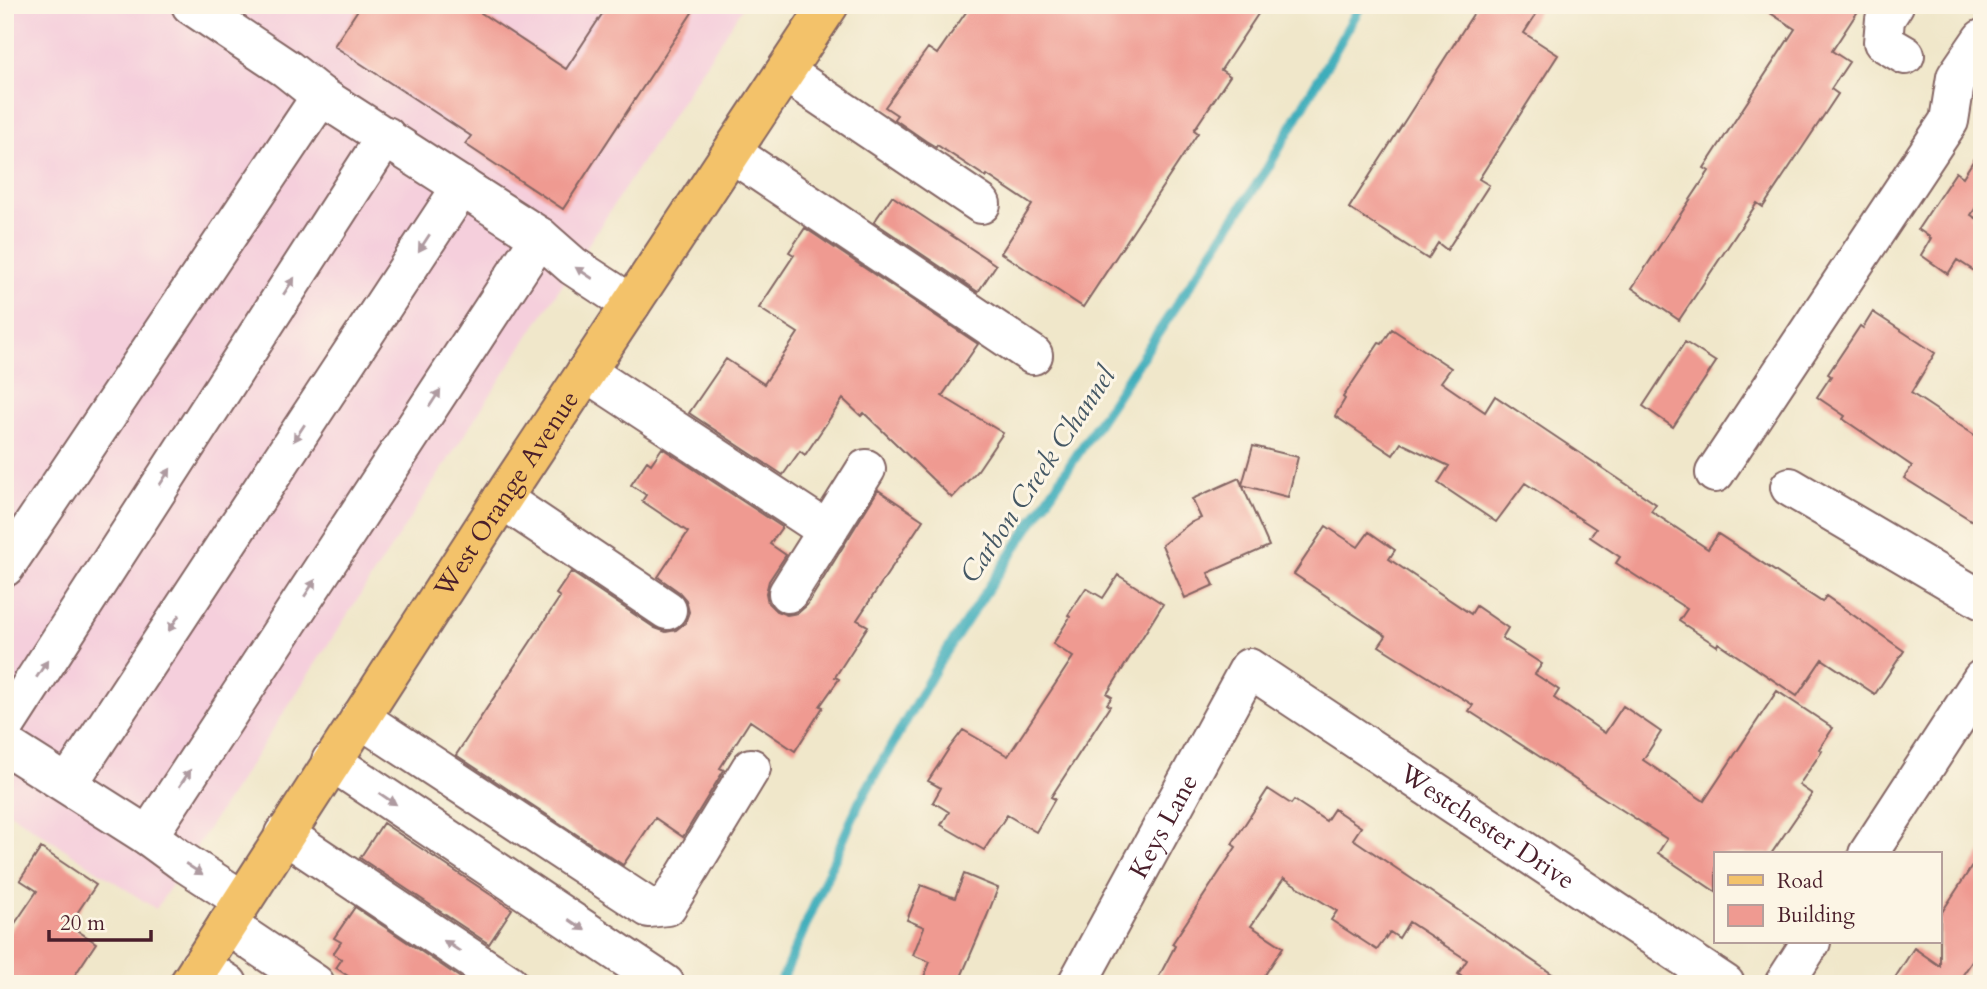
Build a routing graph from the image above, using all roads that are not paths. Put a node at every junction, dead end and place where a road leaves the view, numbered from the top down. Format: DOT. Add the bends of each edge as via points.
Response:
graph roads {
  1 [pos="191,5"];
  2 [pos="829,5"];
  3 [pos="1894,5"];
  4 [pos="1982,39"];
  5 [pos="1905,55"];
  6 [pos="785,72"];
  7 [pos="321,96"];
  8 [pos="386,136"];
  9 [pos="732,153"];
  10 [pos="462,186"];
  11 [pos="981,204"];
  12 [pos="540,237"];
  13 [pos="631,304"];
  14 [pos="1033,355"];
  15 [pos="586,372"];
  16 [pos="866,469"];
  17 [pos="1715,473"];
  18 [pos="1790,487"];
  19 [pos="502,499"];
  20 [pos="828,531"];
  21 [pos="5,567"];
  22 [pos="788,593"];
  23 [pos="1982,600"];
  24 [pos="667,610"];
  25 [pos="1249,668"];
  26 [pos="1982,679"];
  27 [pos="359,718"];
  28 [pos="5,726"];
  29 [pos="5,745"];
  30 [pos="331,761"];
  31 [pos="751,768"];
  32 [pos="68,784"];
  33 [pos="284,834"];
  34 [pos="148,835"];
  35 [pos="1869,852"];
  36 [pos="235,913"];
  37 [pos="1810,944"];
  38 [pos="206,978"];
  39 [pos="315,984"];
  40 [pos="509,984"];
  41 [pos="665,984"];
  42 [pos="1077,984"];
  43 [pos="1725,984"];
  44 [pos="1784,984"];
  1 -- 7 [label="street"];
  2 -- 6 [label="main road, West Orange Avenue"];
  3 -- 5 [label="street" via="1885,19 1883,42"];
  4 -- 17 [label="street" via="1956,77 1949,121"];
  6 -- 9 [label="main road, West Orange Avenue"];
  6 -- 11 [label="street"];
  7 -- 8 [label="street"];
  7 -- 21 [label="street"];
  8 -- 10 [label="street"];
  28 -- 8 [label="street, one-way"];
  9 -- 13 [label="main road, West Orange Avenue"];
  9 -- 14 [label="street"];
  10 -- 12 [label="street"];
  10 -- 32 [label="street, one-way"];
  13 -- 12 [label="street, one-way" via="573,266"];
  34 -- 12 [label="street, one-way"];
  13 -- 15 [label="main road, West Orange Avenue"];
  15 -- 19 [label="main road, West Orange Avenue"];
  15 -- 20 [label="street"];
  16 -- 20 [label="street"];
  18 -- 23 [label="street"];
  19 -- 24 [label="street"];
  19 -- 27 [label="main road, West Orange Avenue"];
  20 -- 22 [label="street"];
  25 -- 42 [label="street, Keys Lane"];
  25 -- 43 [label="street, Westchester Drive"];
  26 -- 35 [label="street"];
  27 -- 30 [label="main road, West Orange Avenue"];
  27 -- 31 [label="street" via="649,908 667,906"];
  29 -- 32 [label="street"];
  30 -- 33 [label="main road, West Orange Avenue"];
  30 -- 41 [label="street, one-way"];
  32 -- 34 [label="street"];
  33 -- 36 [label="main road, West Orange Avenue"];
  40 -- 33 [label="street, one-way"];
  34 -- 36 [label="street, one-way"];
  36 -- 38 [label="main road, West Orange Avenue"];
  36 -- 39 [label="street"];
  37 -- 44 [label="street"];
}
